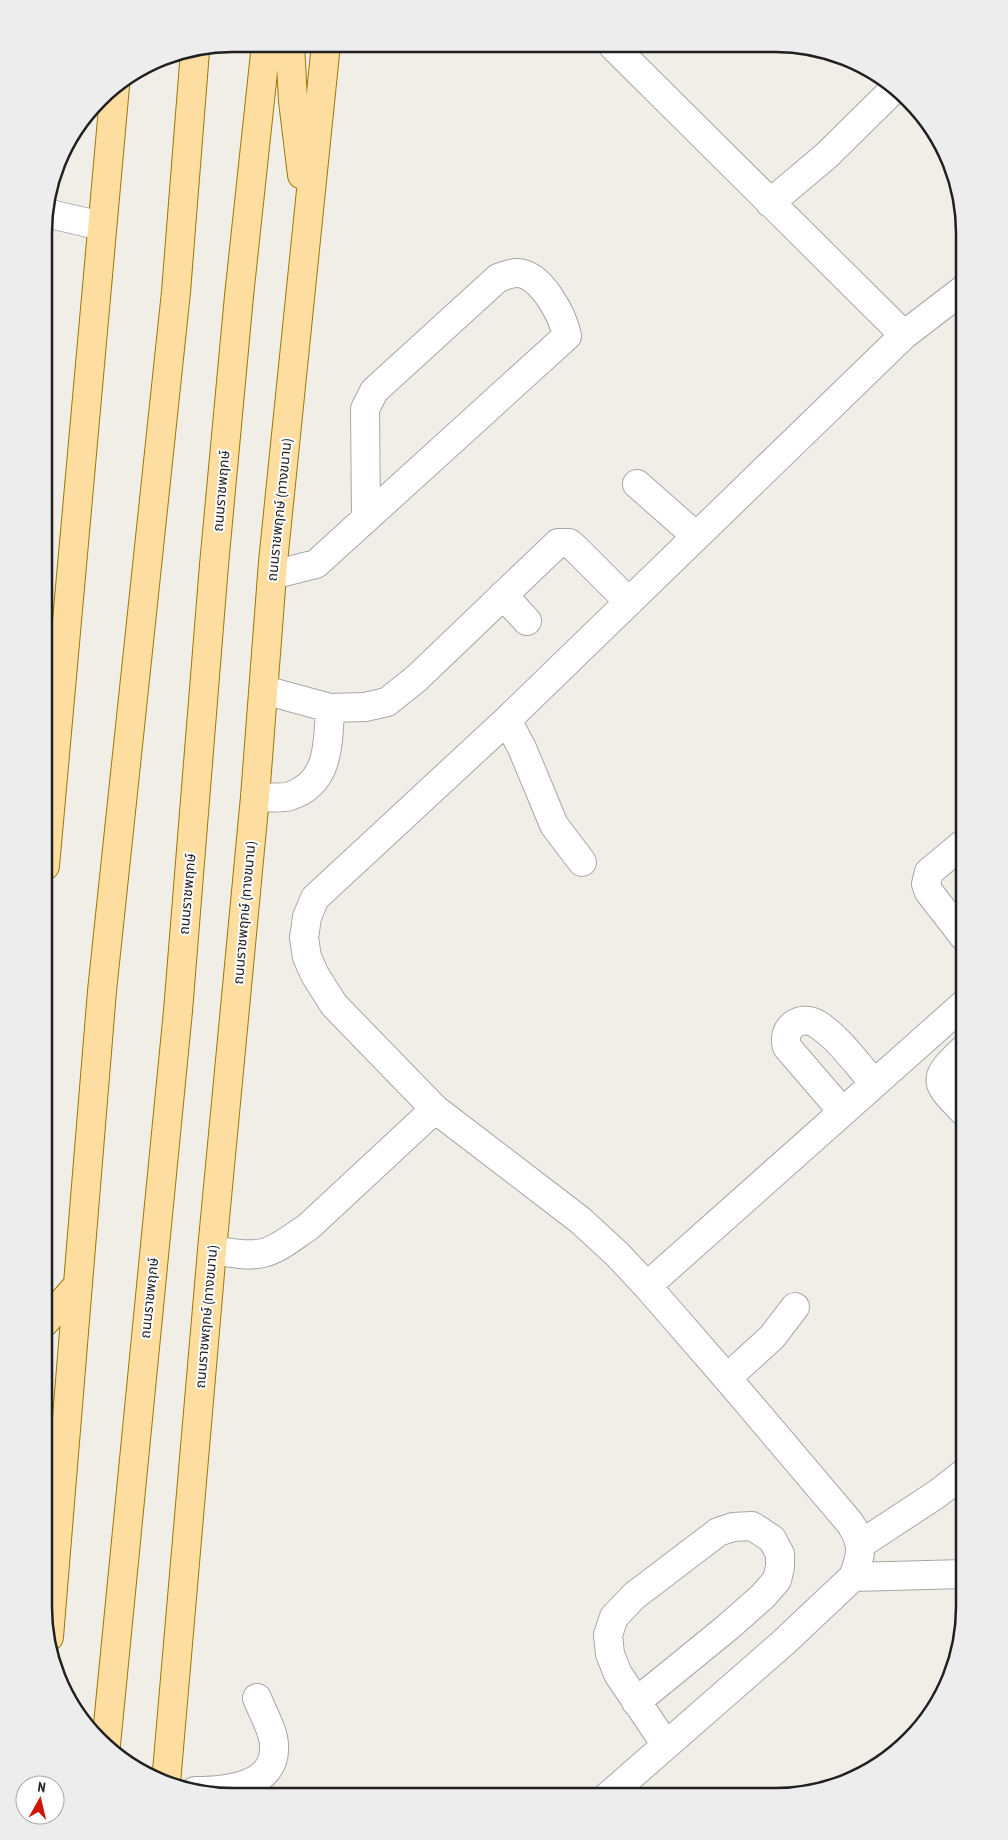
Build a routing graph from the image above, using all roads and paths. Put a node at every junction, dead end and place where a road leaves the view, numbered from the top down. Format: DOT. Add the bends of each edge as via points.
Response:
graph roads {
  1 [pos="265,52"];
  2 [pos="290,52"];
  3 [pos="325,52"];
  4 [pos="620,52"];
  5 [pos="195,57"];
  6 [pos="889,93"];
  7 [pos="114,97"];
  8 [pos="770,203"];
  9 [pos="54,215"];
  10 [pos="102,226"];
  11 [pos="308,228"];
  12 [pos="956,295"];
  13 [pos="904,335"];
  14 [pos="637,484"];
  15 [pos="366,518"];
  16 [pos="696,536"];
  17 [pos="272,575"];
  18 [pos="504,595"];
  19 [pos="629,602"];
  20 [pos="527,620"];
  21 [pos="264,690"];
  22 [pos="330,708"];
  23 [pos="507,720"];
  24 [pos="52,787"];
  25 [pos="255,797"];
  26 [pos="956,849"];
  27 [pos="582,862"];
  28 [pos="956,927"];
  29 [pos="956,1011"];
  30 [pos="956,1057"];
  31 [pos="874,1083"];
  32 [pos="956,1104"];
  33 [pos="435,1109"];
  34 [pos="842,1110"];
  35 [pos="212,1250"];
  36 [pos="78,1285"];
  37 [pos="647,1286"];
  38 [pos="795,1307"];
  39 [pos="52,1314"];
  40 [pos="727,1378"];
  41 [pos="956,1479"];
  42 [pos="861,1544"];
  43 [pos="956,1574"];
  44 [pos="853,1577"];
  45 [pos="52,1601"];
  46 [pos="257,1698"];
  47 [pos="636,1702"];
  48 [pos="107,1737"];
  49 [pos="666,1745"];
  50 [pos="167,1775"];
  51 [pos="234,1788"];
  52 [pos="617,1788"];
  1 -- 48 [label="main road, ถนนราชพฤกษ์" via="239,296 178,1011"];
  2 -- 11 [label="main road"];
  3 -- 11 [label="main road, ถนนราชพฤกษ์ (ทางขนาน)"];
  4 -- 8 [label="street"];
  5 -- 36 [label="main road" via="176,292 102,991"];
  6 -- 8 [label="street" via="826,156"];
  7 -- 10 [label="main road"];
  8 -- 13 [label="street"];
  9 -- 10 [label="street"];
  10 -- 24 [label="main road"];
  11 -- 17 [label="main road, ถนนราชพฤกษ์ (ทางขนาน)"];
  12 -- 13 [label="street"];
  13 -- 16 [label="street"];
  14 -- 16 [label="street"];
  15 -- 15 [label="street" via="567,336 565,324 554,304 532,277 517,273 498,278 374,391 365,409"];
  15 -- 17 [label="street" via="316,564"];
  16 -- 19 [label="street"];
  17 -- 21 [label="main road, ถนนราชพฤกษ์ (ทางขนาน)"];
  18 -- 19 [label="street" via="558,542 563,542 576,549"];
  18 -- 20 [label="street"];
  18 -- 22 [label="street" via="417,678 387,702 366,708"];
  19 -- 23 [label="street"];
  21 -- 22 [label="street"];
  21 -- 25 [label="main road, ถนนราชพฤกษ์ (ทางขนาน)"];
  22 -- 25 [label="street" via="326,755 319,776 289,796"];
  23 -- 27 [label="street" via="554,826"];
  23 -- 33 [label="street" via="314,898 307,917 304,938 307,957 334,1005"];
  25 -- 35 [label="main road, ถนนราชพฤกษ์ (ทางขนาน)"];
  26 -- 28 [label="street" via="929,872 926,884"];
  29 -- 31 [label="street"];
  30 -- 32 [label="street" via="945,1067 940,1078 942,1090"];
  31 -- 34 [label="street"];
  31 -- 34 [label="street" via="828,1032 815,1023 804,1021 794,1024 787,1032 785,1040 788,1047"];
  33 -- 35 [label="street" via="308,1227 284,1243 264,1252 244,1254"];
  33 -- 37 [label="street" via="580,1220"];
  34 -- 37 [label="street"];
  35 -- 50 [label="main road, ถนนราชพฤกษ์ (ทางขนาน)"];
  36 -- 39 [label="main road"];
  36 -- 45 [label="main road"];
  37 -- 40 [label="street"];
  38 -- 40 [label="street" via="772,1337"];
  40 -- 42 [label="street" via="850,1523"];
  41 -- 42 [label="street"];
  42 -- 44 [label="street"];
  43 -- 44 [label="street"];
  44 -- 49 [label="street"];
  46 -- 51 [label="street" via="275,1744 273,1758 267,1773"];
  47 -- 47 [label="street" via="610,1654 608,1635 614,1617 634,1596 718,1532 752,1526 772,1539 780,1554 778,1580 728,1627"];
  47 -- 49 [label="street"];
  49 -- 52 [label="street"];
}
